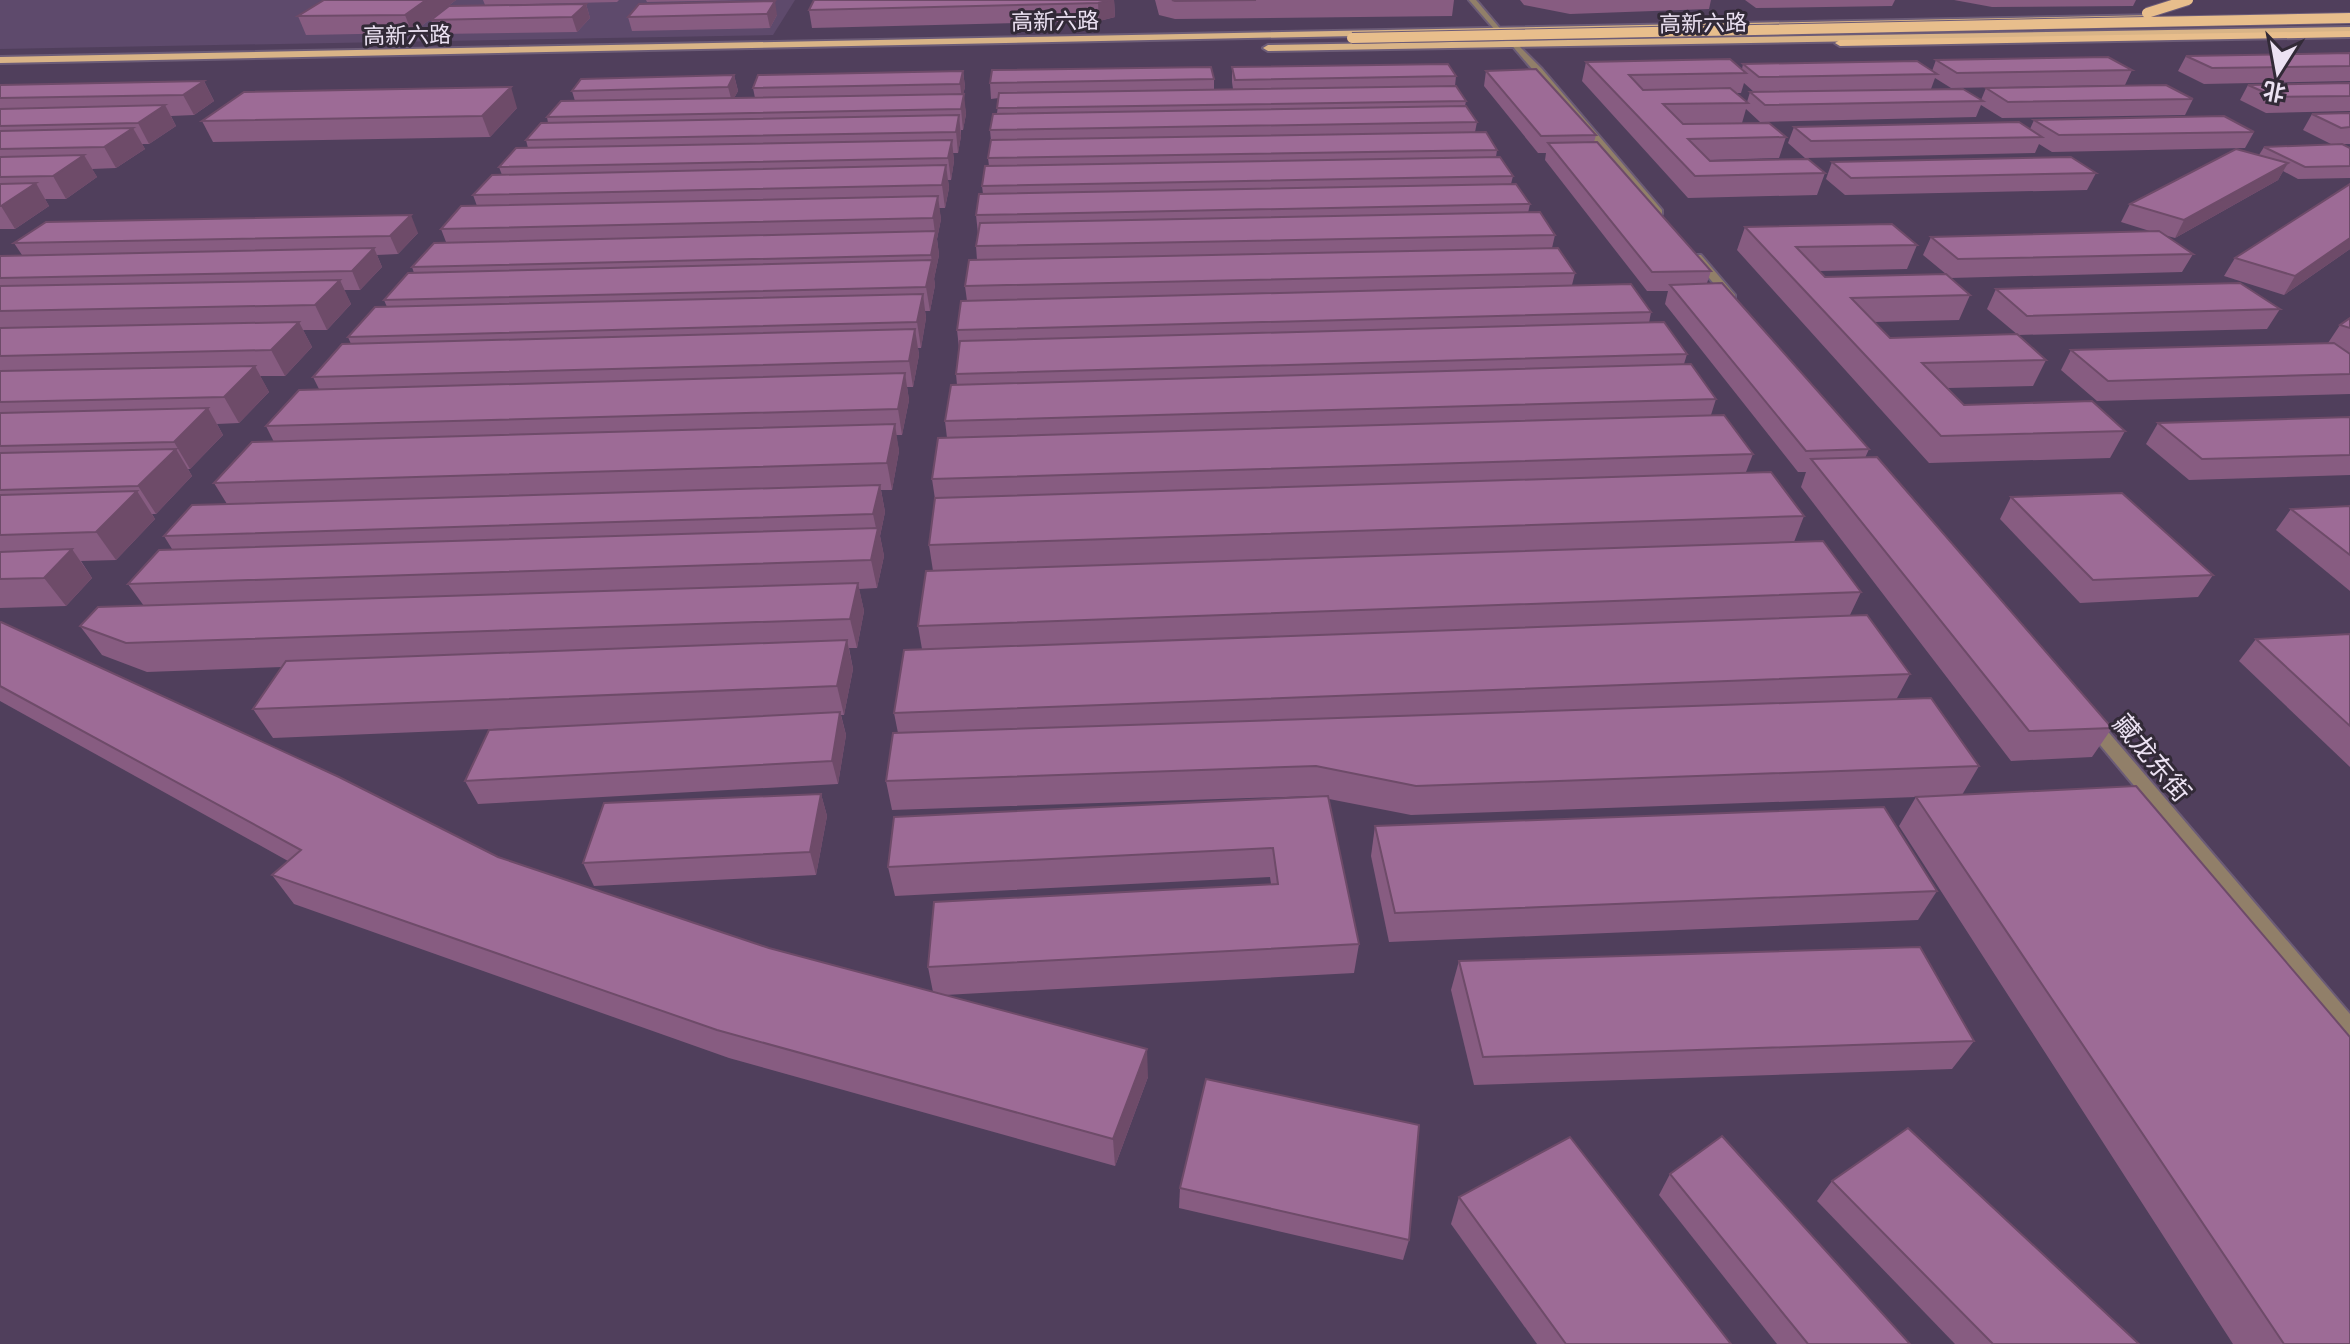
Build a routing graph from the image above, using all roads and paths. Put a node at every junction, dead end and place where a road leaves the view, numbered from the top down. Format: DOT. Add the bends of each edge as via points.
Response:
graph roads {
  1 [pos="1472,0"];
  2 [pos="2188,0"];
  3 [pos="2350,16"];
  4 [pos="1998,25"];
  5 [pos="1497,30"];
  6 [pos="2350,32"];
  7 [pos="1352,38"];
  8 [pos="1840,43"];
  9 [pos="1512,44"];
  10 [pos="1258,49"];
  11 [pos="740,57"];
  12 [pos="677,59"];
  13 [pos="0,60"];
  14 [pos="598,60"];
  15 [pos="630,60"];
  16 [pos="156,69"];
  17 [pos="0,71"];
  18 [pos="1673,228"];
  19 [pos="1683,241"];
  20 [pos="1745,313"];
  21 [pos="2083,713"];
  22 [pos="2350,1029"];
  1 -- 5 [label="street"];
  2 -- 4 [label="highway, bridge" via="2123,16"];
  3 -- 4 [label="highway, bridge"];
  3 -- 5 [label="main road, 高新六路"];
  4 -- 7 [label="highway, bridge"];
  5 -- 9 [label="street"];
  5 -- 13 [label="main road, 高新六路"];
  6 -- 8 [label="highway"];
  6 -- 9 [label="main road, 高新六路"];
  9 -- 10 [label="main road, 高新六路"];
  9 -- 18 [label="street"];
  11 -- 12 [label="main road"];
  14 -- 15 [label="main road"];
  16 -- 17 [label="main road"];
  19 -- 20 [label="street"];
  21 -- 22 [label="street, 藏龙东街"];
}
